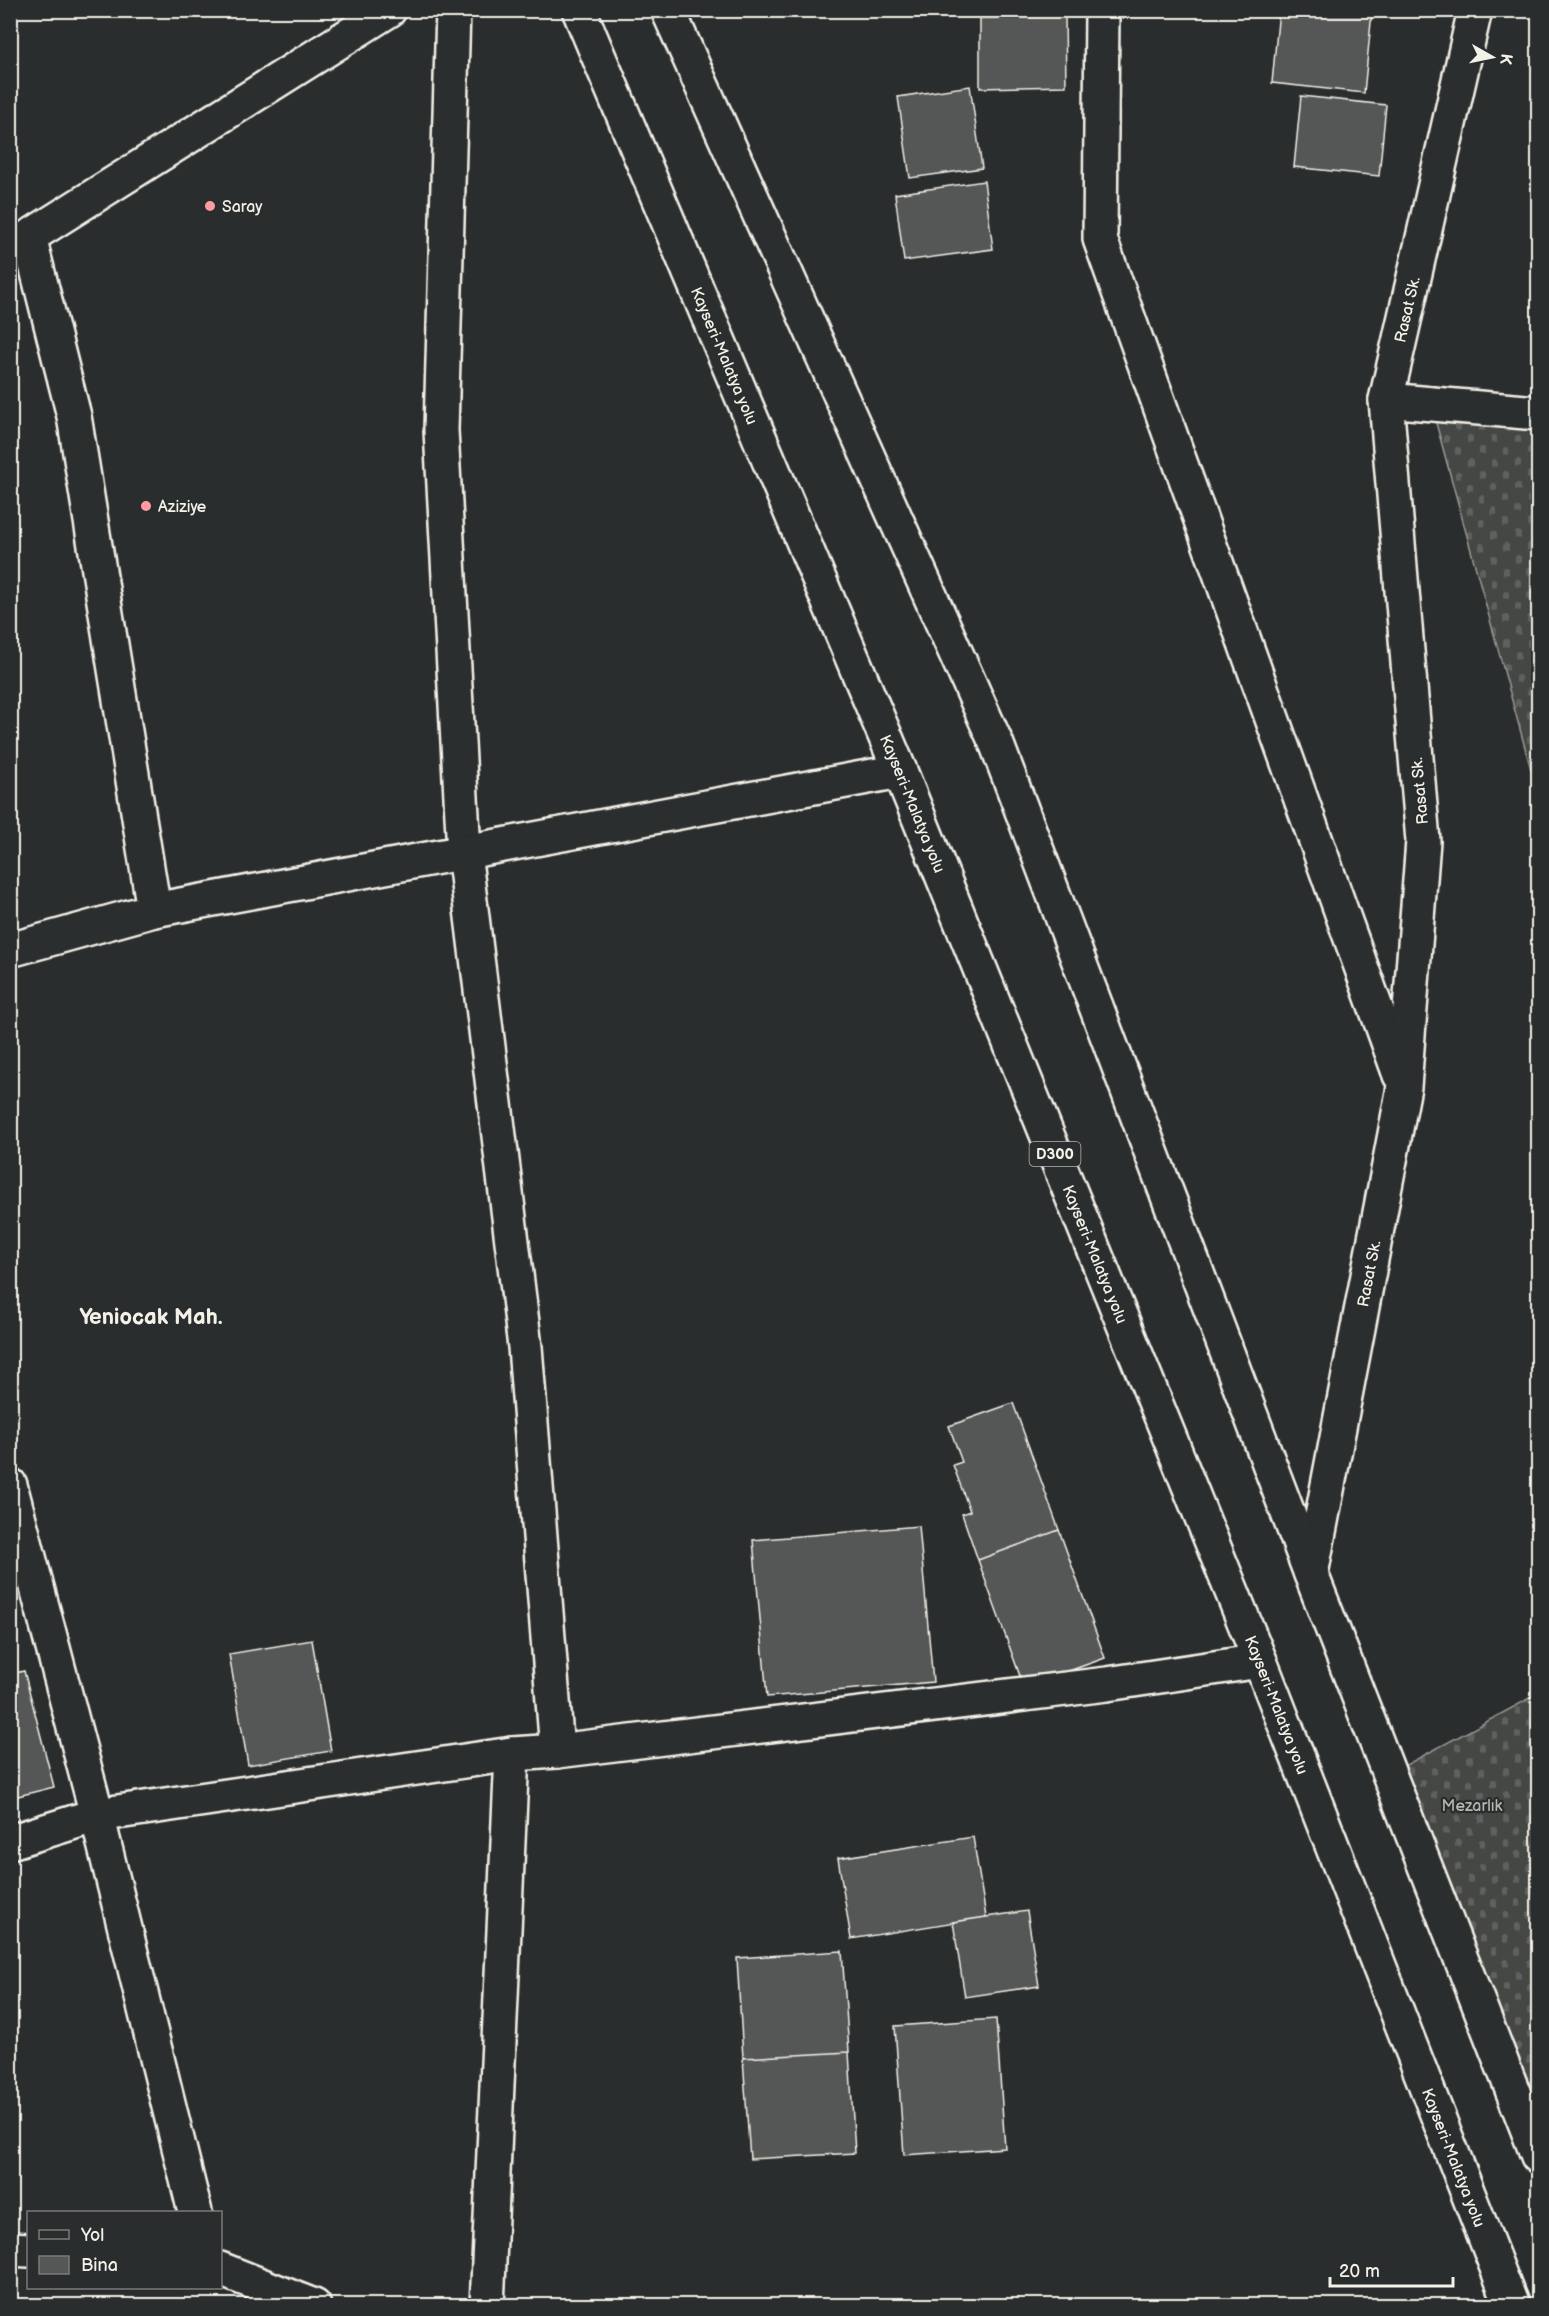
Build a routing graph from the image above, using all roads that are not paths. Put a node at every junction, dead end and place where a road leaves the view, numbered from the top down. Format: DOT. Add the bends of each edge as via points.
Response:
graph roads {
  1 [pos="389,10"];
  2 [pos="453,10"];
  3 [pos="579,10"];
  4 [pos="668,10"];
  5 [pos="1102,10"];
  6 [pos="1475,10"];
  7 [pos="20,243"];
  8 [pos="1386,400"];
  9 [pos="1539,413"];
  10 [pos="900,771"];
  11 [pos="464,852"];
  12 [pos="154,910"];
  13 [pos="10,950"];
  14 [pos="1404,1087"];
  15 [pos="10,1485"];
  16 [pos="1311,1574"];
  17 [pos="1260,1661"];
  18 [pos="557,1751"];
  19 [pos="512,1754"];
  20 [pos="97,1815"];
  21 [pos="10,1842"];
  22 [pos="1539,2156"];
  23 [pos="195,2211"];
  24 [pos="10,2249"];
  25 [pos="27,2250"];
  26 [pos="222,2270"];
  27 [pos="314,2306"];
  28 [pos="487,2306"];
  29 [pos="1512,2306"];
  1 -- 7 [label="main road"];
  2 -- 11 [label="main road" via="441,430"];
  3 -- 10 [label="main road, Kayseri-Malatya yolu / D300"];
  4 -- 16 [label="main road" via="997,745"];
  5 -- 14 [label="main road" via="1100,238"];
  6 -- 8 [label="main road, Rasat Sk."];
  7 -- 12 [label="main road" via="74,416"];
  8 -- 9 [label="main road"];
  8 -- 14 [label="main road, Rasat Sk." via="1423,841"];
  10 -- 11 [label="main road"];
  10 -- 17 [label="main road, Kayseri-Malatya yolu / D300"];
  11 -- 12 [label="main road"];
  11 -- 18 [label="main road" via="525,1347"];
  12 -- 13 [label="main road"];
  14 -- 16 [label="main road, Rasat Sk."];
  15 -- 20 [label="main road"];
  16 -- 22 [label="main road"];
  17 -- 18 [label="main road" via="1096,1686"];
  17 -- 29 [label="main road, Kayseri-Malatya yolu / D300"];
  18 -- 19 [label="main road"];
  19 -- 20 [label="main road"];
  19 -- 28 [label="main road"];
  20 -- 21 [label="main road"];
  20 -- 23 [label="main road"];
  24 -- 25 [label="main road"];
  26 -- 27 [label="main road"];
}
